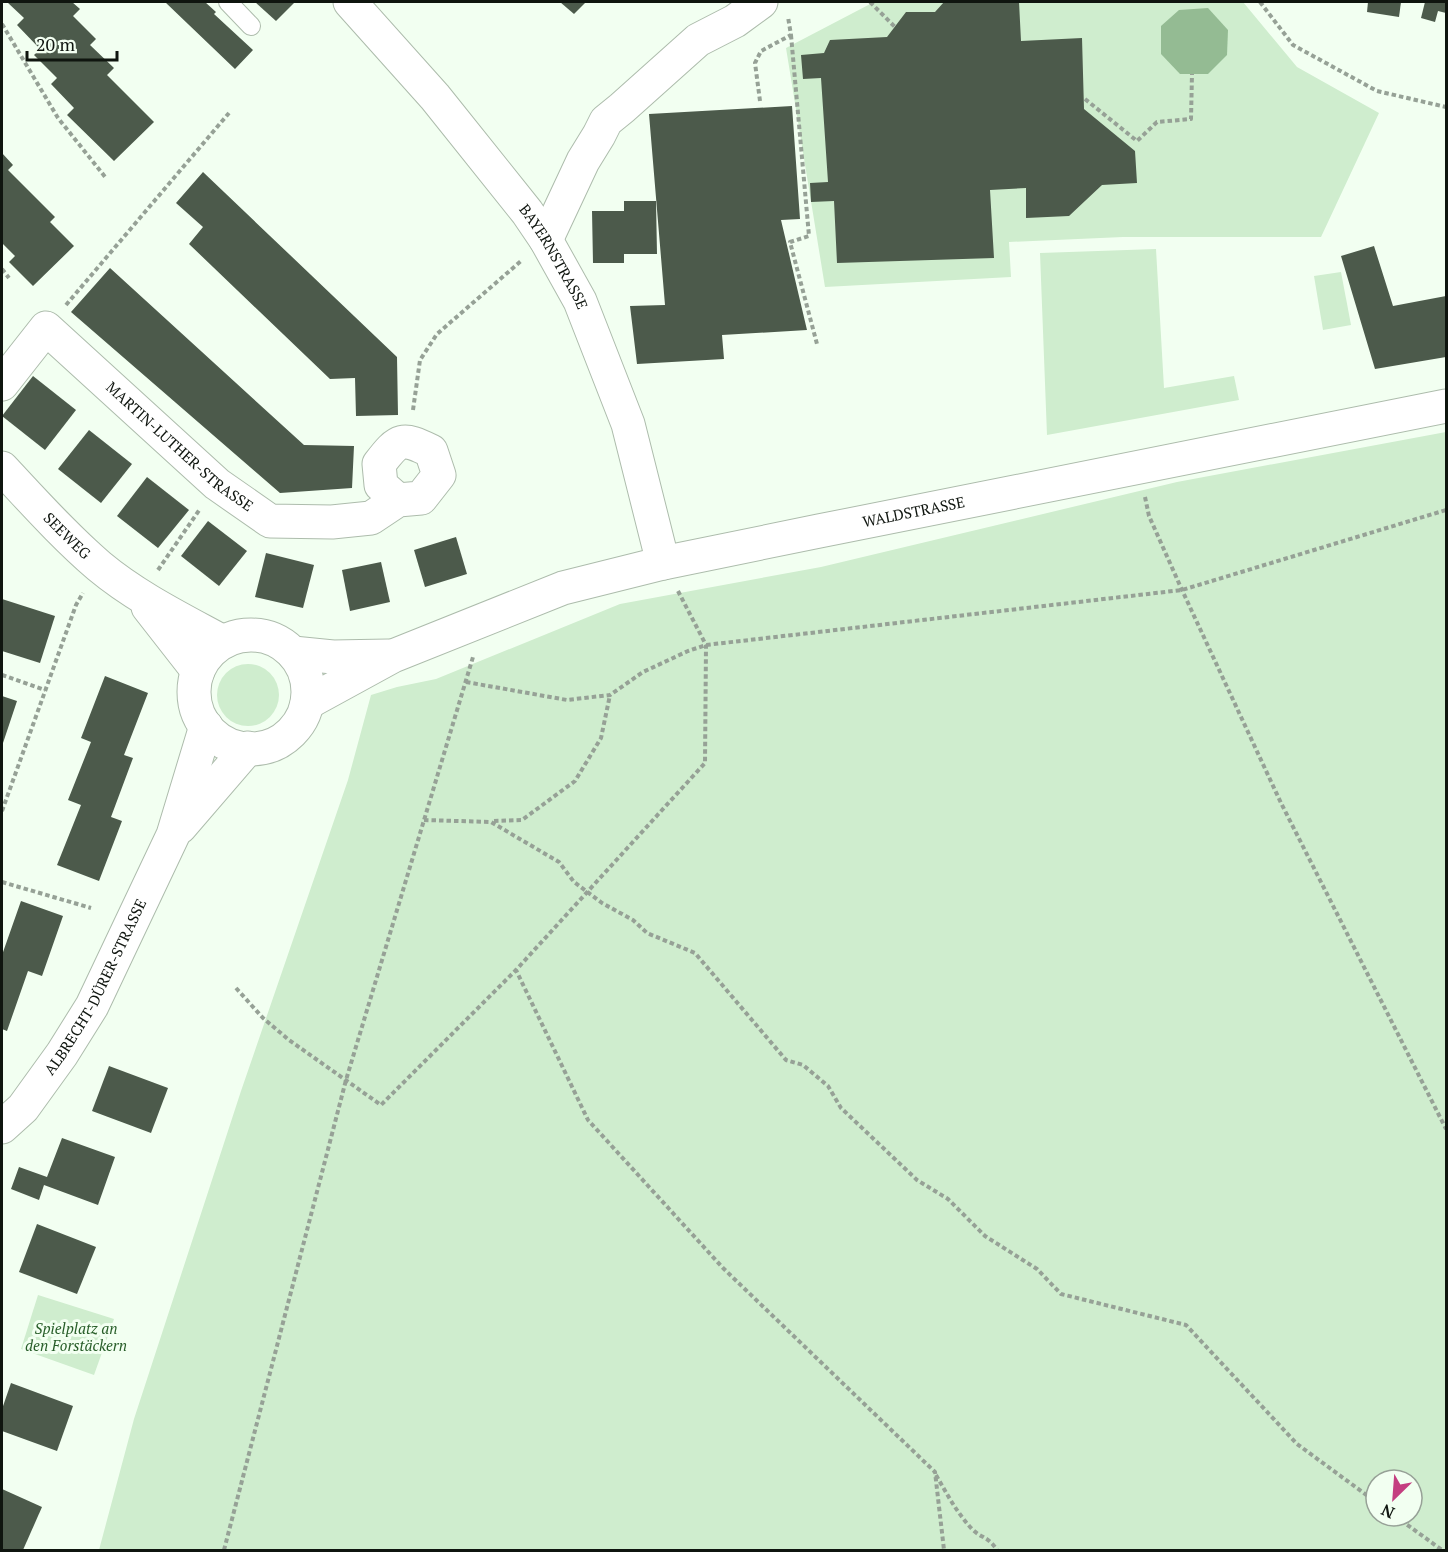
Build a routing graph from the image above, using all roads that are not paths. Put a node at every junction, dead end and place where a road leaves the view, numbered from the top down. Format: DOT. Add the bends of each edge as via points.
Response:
graph roads {
  1 [pos="228,2"];
  2 [pos="350,2"];
  3 [pos="774,7"];
  4 [pos="252,26"];
  5 [pos="546,240"];
  6 [pos="2,384"];
  7 [pos="1446,406"];
  8 [pos="2,468"];
  9 [pos="398,500"];
  10 [pos="663,563"];
  11 [pos="140,596"];
  12 [pos="224,642"];
  13 [pos="292,653"];
  14 [pos="393,656"];
  15 [pos="198,671"];
  16 [pos="307,704"];
  17 [pos="206,726"];
  18 [pos="248,748"];
  19 [pos="173,835"];
  20 [pos="2,1127"];
  1 -- 4 [label="lane"];
  2 -- 5 [label="street, BAYERNSTRASSE" via="435,97"];
  3 -- 5 [label="street" via="698,40 606,121"];
  5 -- 10 [label="street, BAYERNSTRASSE" via="580,301 628,424"];
  6 -- 9 [label="street, MARTIN-LUTHER-STRASSE" via="46,328 217,484 270,521 371,518"];
  7 -- 10 [label="street, WALDSTRASSE"];
  8 -- 11 [label="street, SEEWEG" via="99,566"];
  9 -- 9 [label="street, MARTIN-LUTHER-STRASSE" via="421,498 438,475 431,451 409,441 393,445 379,464 381,485"];
  10 -- 14 [label="street, WALDSTRASSE" via="563,588"];
  11 -- 12 [label="street, SEEWEG"];
  11 -- 15 [label="street, SEEWEG"];
  12 -- 13 [label="street" via="242,636 261,636"];
  12 -- 15 [label="street" via="208,655"];
  13 -- 14 [label="street, WALDSTRASSE"];
  13 -- 16 [label="street" via="303,668 308,685"];
  14 -- 16 [label="street, WALDSTRASSE"];
  15 -- 17 [label="street" via="196,709"];
  16 -- 18 [label="street" via="290,734 274,744"];
  17 -- 18 [label="street" via="220,740 237,748"];
  17 -- 19 [label="street, ALBRECHT-DÜRER-STRASSE"];
  18 -- 19 [label="street, ALBRECHT-DÜRER-STRASSE"];
  19 -- 20 [label="street, ALBRECHT-DÜRER-STRASSE" via="92,1006 23,1108"];
}
